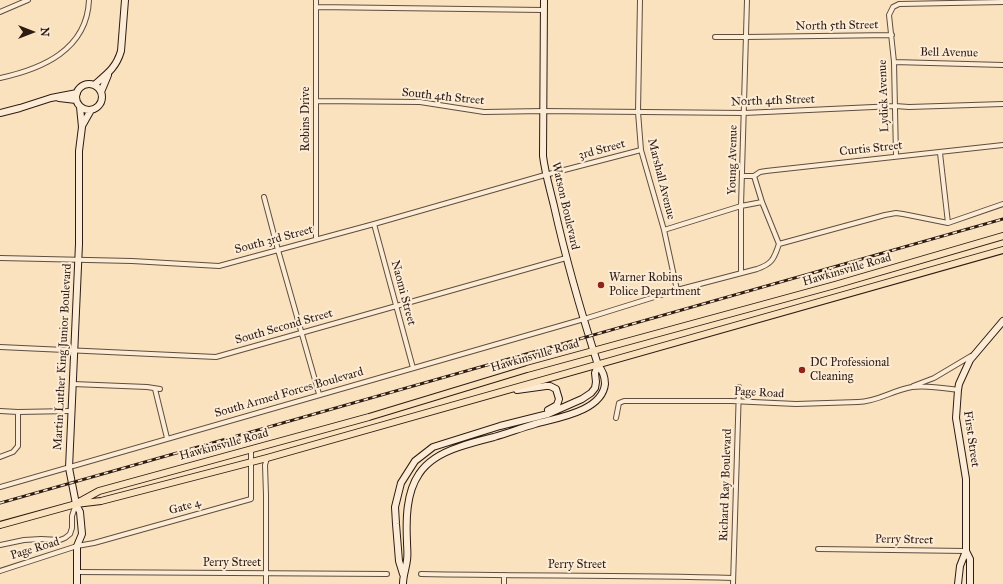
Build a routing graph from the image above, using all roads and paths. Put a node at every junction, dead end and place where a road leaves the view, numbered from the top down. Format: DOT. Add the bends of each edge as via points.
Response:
graph roads {
  1 [pos="28,0"];
  2 [pos="89,0"];
  3 [pos="125,0"];
  4 [pos="316,0"];
  5 [pos="544,0"];
  6 [pos="640,0"];
  7 [pos="747,0"];
  8 [pos="1003,2"];
  9 [pos="316,7"];
  10 [pos="543,10"];
  11 [pos="0,12"];
  12 [pos="892,35"];
  13 [pos="715,37"];
  14 [pos="746,38"];
  15 [pos="894,62"];
  16 [pos="1003,65"];
  17 [pos="109,73"];
  18 [pos="0,78"];
  19 [pos="94,85"];
  20 [pos="100,92"];
  21 [pos="77,93"];
  22 [pos="58,97"];
  23 [pos="76,100"];
  24 [pos="316,101"];
  25 [pos="1003,104"];
  26 [pos="895,106"];
  27 [pos="80,107"];
  28 [pos="91,110"];
  29 [pos="543,111"];
  30 [pos="638,112"];
  31 [pos="0,113"];
  32 [pos="744,113"];
  33 [pos="82,128"];
  34 [pos="1003,145"];
  35 [pos="641,150"];
  36 [pos="940,153"];
  37 [pos="896,156"];
  38 [pos="545,175"];
  39 [pos="742,176"];
  40 [pos="754,176"];
  41 [pos="264,197"];
  42 [pos="762,202"];
  43 [pos="1003,204"];
  44 [pos="742,206"];
  45 [pos="948,223"];
  46 [pos="374,224"];
  47 [pos="664,230"];
  48 [pos="1003,236"];
  49 [pos="316,239"];
  50 [pos="779,244"];
  51 [pos="278,250"];
  52 [pos="1003,250"];
  53 [pos="0,258"];
  54 [pos="566,258"];
  55 [pos="78,260"];
  56 [pos="741,273"];
  57 [pos="677,290"];
  58 [pos="396,305"];
  59 [pos="584,319"];
  60 [pos="1003,321"];
  61 [pos="302,332"];
  62 [pos="0,347"];
  63 [pos="74,350"];
  64 [pos="593,351"];
  65 [pos="974,354"];
  66 [pos="598,365"];
  67 [pos="413,368"];
  68 [pos="73,384"];
  69 [pos="739,387"];
  70 [pos="911,387"];
  71 [pos="155,389"];
  72 [pos="160,389"];
  73 [pos="958,390"];
  74 [pos="502,392"];
  75 [pos="319,394"];
  76 [pos="739,402"];
  77 [pos="0,411"];
  78 [pos="71,411"];
  79 [pos="18,412"];
  80 [pos="532,417"];
  81 [pos="616,418"];
  82 [pos="167,438"];
  83 [pos="251,449"];
  84 [pos="0,457"];
  85 [pos="267,458"];
  86 [pos="251,463"];
  87 [pos="69,468"];
  88 [pos="0,487"];
  89 [pos="76,504"];
  90 [pos="0,525"];
  91 [pos="0,545"];
  92 [pos="77,546"];
  93 [pos="818,549"];
  94 [pos="966,551"];
  95 [pos="0,570"];
  96 [pos="77,572"];
  97 [pos="266,573"];
  98 [pos="386,574"];
  99 [pos="403,574"];
  100 [pos="421,574"];
  101 [pos="504,575"];
  102 [pos="733,578"];
  103 [pos="77,584"];
  104 [pos="266,584"];
  105 [pos="403,584"];
  106 [pos="504,584"];
  107 [pos="733,584"];
  108 [pos="958,584"];
  109 [pos="970,584"];
  1 -- 11 [label="street"];
  2 -- 18 [label="street" via="83,24 67,49 53,60 31,70"];
  3 -- 17 [label="street" via="121,50"];
  4 -- 9 [label="street, Robins Drive"];
  5 -- 10 [label="street, Watson Boulevard"];
  6 -- 30 [label="street, Marshall Avenue"];
  7 -- 14 [label="street, Young Avenue"];
  8 -- 12 [label="street, North 5th Street" via="896,5 889,16"];
  9 -- 10 [label="street"];
  9 -- 24 [label="street, Robins Drive"];
  10 -- 29 [label="street, Watson Boulevard"];
  12 -- 14 [label="street, North 5th Street"];
  12 -- 15 [label="street, Lydick Avenue"];
  13 -- 14 [label="street, North 5th Street"];
  14 -- 32 [label="street, Young Avenue"];
  15 -- 16 [label="street, Bell Avenue"];
  15 -- 26 [label="street, Lydick Avenue"];
  17 -- 19 [label="street"];
  17 -- 20 [label="street"];
  19 -- 20 [label="street"];
  19 -- 21 [label="street" via="82,86"];
  20 -- 28 [label="street" via="100,104"];
  21 -- 22 [label="street"];
  21 -- 23 [label="street"];
  22 -- 23 [label="street"];
  22 -- 31 [label="street"];
  23 -- 27 [label="street"];
  24 -- 29 [label="street, South 4th Street" via="420,102 484,112"];
  24 -- 49 [label="street, Robins Drive"];
  25 -- 26 [label="street, North 4th Street"];
  26 -- 32 [label="street, North 4th Street"];
  26 -- 37 [label="street, Lydick Avenue"];
  27 -- 28 [label="street"];
  27 -- 33 [label="street, Martin Luther King Junior Boulevard"];
  28 -- 33 [label="street, Martin Luther King Junior Boulevard"];
  29 -- 30 [label="street, North 4th Street"];
  29 -- 38 [label="street, Watson Boulevard"];
  30 -- 32 [label="street, North 4th Street"];
  30 -- 35 [label="street, Marshall Avenue"];
  32 -- 39 [label="street, Young Avenue"];
  33 -- 55 [label="street, Martin Luther King Junior Boulevard" via="79,151"];
  34 -- 36 [label="street, Curtis Street"];
  35 -- 38 [label="street, 3rd Street"];
  35 -- 47 [label="street, Marshall Avenue"];
  36 -- 37 [label="street, Curtis Street"];
  36 -- 45 [label="street"];
  37 -- 40 [label="street, Curtis Street" via="766,171"];
  38 -- 46 [label="street, South 3rd Street"];
  38 -- 54 [label="street, Watson Boulevard"];
  39 -- 40 [label="street, Curtis Street"];
  39 -- 44 [label="street, Young Avenue"];
  40 -- 42 [label="street"];
  41 -- 51 [label="street"];
  42 -- 44 [label="street"];
  42 -- 50 [label="street"];
  43 -- 45 [label="street"];
  44 -- 47 [label="street"];
  44 -- 56 [label="street, Young Avenue"];
  45 -- 50 [label="street" via="896,213"];
  46 -- 49 [label="street, South 3rd Street"];
  46 -- 58 [label="street, Naomi Street"];
  47 -- 57 [label="street, Marshall Avenue"];
  48 -- 64 [label="main road, Hawkinsville Road"];
  49 -- 51 [label="street, South 3rd Street"];
  50 -- 56 [label="street, South Armed Forces Boulevard" via="774,258 767,266"];
  51 -- 55 [label="street, South 3rd Street" via="219,266"];
  51 -- 61 [label="street"];
  52 -- 66 [label="main road, Hawkinsville Road"];
  53 -- 55 [label="street, South 3rd Street"];
  54 -- 58 [label="street, South Second Street"];
  54 -- 59 [label="street, Watson Boulevard"];
  55 -- 63 [label="street, Martin Luther King Junior Boulevard"];
  56 -- 57 [label="street, South Armed Forces Boulevard"];
  57 -- 59 [label="street, South Armed Forces Boulevard"];
  58 -- 61 [label="street, South Second Street"];
  58 -- 67 [label="street, Naomi Street"];
  59 -- 64 [label="street, Watson Boulevard"];
  59 -- 67 [label="street, South Armed Forces Boulevard"];
  60 -- 65 [label="street, First Street"];
  61 -- 63 [label="street, South Second Street" via="216,357"];
  61 -- 75 [label="street"];
  62 -- 63 [label="street, South Second Street"];
  63 -- 68 [label="street, Martin Luther King Junior Boulevard"];
  64 -- 66 [label="street, Watson Boulevard"];
  64 -- 83 [label="main road, Hawkinsville Road"];
  65 -- 70 [label="street, Page Road" via="934,378"];
  65 -- 73 [label="street, First Street"];
  66 -- 74 [label="main road, Hawkinsville Road"];
  66 -- 80 [label="street, Watson Boulevard" via="595,388 591,393 548,414"];
  66 -- 99 [label="street, Watson Boulevard" via="603,371 604,387 592,404 562,418 459,447 436,457 427,465 413,486 408,508 407,560"];
  67 -- 75 [label="street, South Armed Forces Boulevard"];
  68 -- 71 [label="street"];
  68 -- 78 [label="street, Martin Luther King Junior Boulevard"];
  69 -- 76 [label="street, Richard Ray Boulevard"];
  70 -- 73 [label="street, Page Road"];
  70 -- 76 [label="street, Page Road" via="867,402"];
  71 -- 72 [label="street"];
  71 -- 82 [label="street"];
  73 -- 94 [label="street, First Street" via="956,418 966,479"];
  74 -- 80 [label="street" via="546,386 556,389 559,399 557,405"];
  74 -- 85 [label="main road, Hawkinsville Road"];
  75 -- 82 [label="street, South Armed Forces Boulevard"];
  76 -- 81 [label="street, Page Road" via="624,401 619,403"];
  76 -- 102 [label="street, Richard Ray Boulevard"];
  77 -- 79 [label="street"];
  78 -- 79 [label="street"];
  78 -- 87 [label="street, Martin Luther King Junior Boulevard"];
  79 -- 84 [label="street" via="18,446 13,452"];
  80 -- 99 [label="street, Watson Boulevard" via="433,447 415,461 401,483 396,507"];
  82 -- 87 [label="street, South Armed Forces Boulevard"];
  83 -- 86 [label="street, Gate 4"];
  83 -- 89 [label="main road, Hawkinsville Road" via="99,491"];
  85 -- 86 [label="main road, Hawkinsville Road"];
  85 -- 97 [label="street"];
  86 -- 89 [label="main road, Hawkinsville Road" via="101,501"];
  86 -- 92 [label="street, Gate 4" via="251,499"];
  87 -- 88 [label="street, South Armed Forces Boulevard"];
  87 -- 89 [label="street, Martin Luther King Junior Boulevard"];
  89 -- 90 [label="main road, Hawkinsville Road"];
  89 -- 91 [label="street" via="72,528 65,538 24,540"];
  89 -- 92 [label="street, Martin Luther King Junior Boulevard" via="80,512 82,534"];
  92 -- 95 [label="street, Page Road"];
  92 -- 96 [label="street, Martin Luther King Junior Boulevard"];
  93 -- 94 [label="street, Perry Street"];
  94 -- 108 [label="street, First Street" via="960,566"];
  94 -- 109 [label="street, First Street" via="970,559"];
  96 -- 97 [label="street, Perry Street"];
  96 -- 103 [label="street, Martin Luther King Junior Boulevard"];
  97 -- 98 [label="street, Perry Street"];
  97 -- 104 [label="street"];
  99 -- 105 [label="street, Watson Boulevard"];
  100 -- 101 [label="street, Perry Street"];
  101 -- 102 [label="street, Perry Street"];
  101 -- 106 [label="street"];
  102 -- 107 [label="street, Richard Ray Boulevard"];
}
